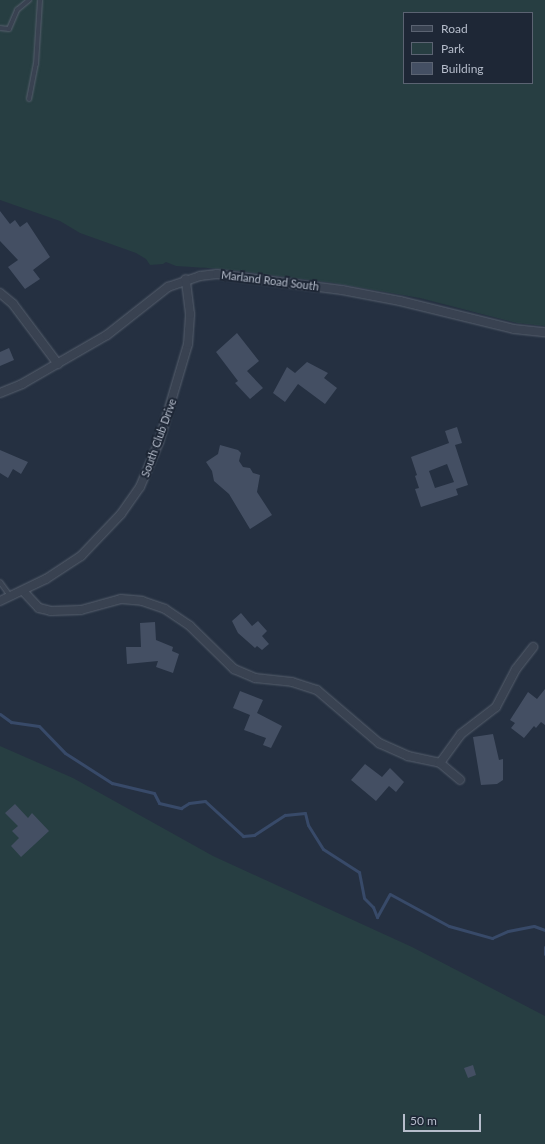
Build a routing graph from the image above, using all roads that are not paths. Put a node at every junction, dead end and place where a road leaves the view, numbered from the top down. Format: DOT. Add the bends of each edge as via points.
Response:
graph roads {
  1 [pos="29,0"];
  2 [pos="40,0"];
  3 [pos="0,28"];
  4 [pos="29,98"];
  5 [pos="186,279"];
  6 [pos="0,293"];
  7 [pos="545,332"];
  8 [pos="58,364"];
  9 [pos="0,392"];
  10 [pos="0,582"];
  11 [pos="23,591"];
  12 [pos="10,597"];
  13 [pos="0,601"];
  14 [pos="533,646"];
  15 [pos="440,763"];
  16 [pos="460,780"];
  1 -- 3 [label="lane" via="17,10 9,30"];
  2 -- 4 [label="lane" via="36,64"];
  5 -- 7 [label="street, Marland Road South" via="217,274 342,290 400,301 514,329"];
  5 -- 8 [label="street, Marland Road South" via="168,287 107,335"];
  5 -- 11 [label="street, South Club Drive" via="190,314 188,344 175,393 148,471 121,514 81,556"];
  6 -- 8 [label="street" via="12,304"];
  8 -- 9 [label="street, Marland Road South"];
  10 -- 12 [label="lane"];
  11 -- 12 [label="street, South Club Drive"];
  11 -- 15 [label="street" via="39,608 51,611 81,610 121,599 142,601 165,608 190,626 234,669 255,678 305,685 317,690 389,749"];
  12 -- 13 [label="street, South Club Drive"];
  14 -- 15 [label="street" via="516,669 496,707 461,734"];
  15 -- 16 [label="street"];
}
